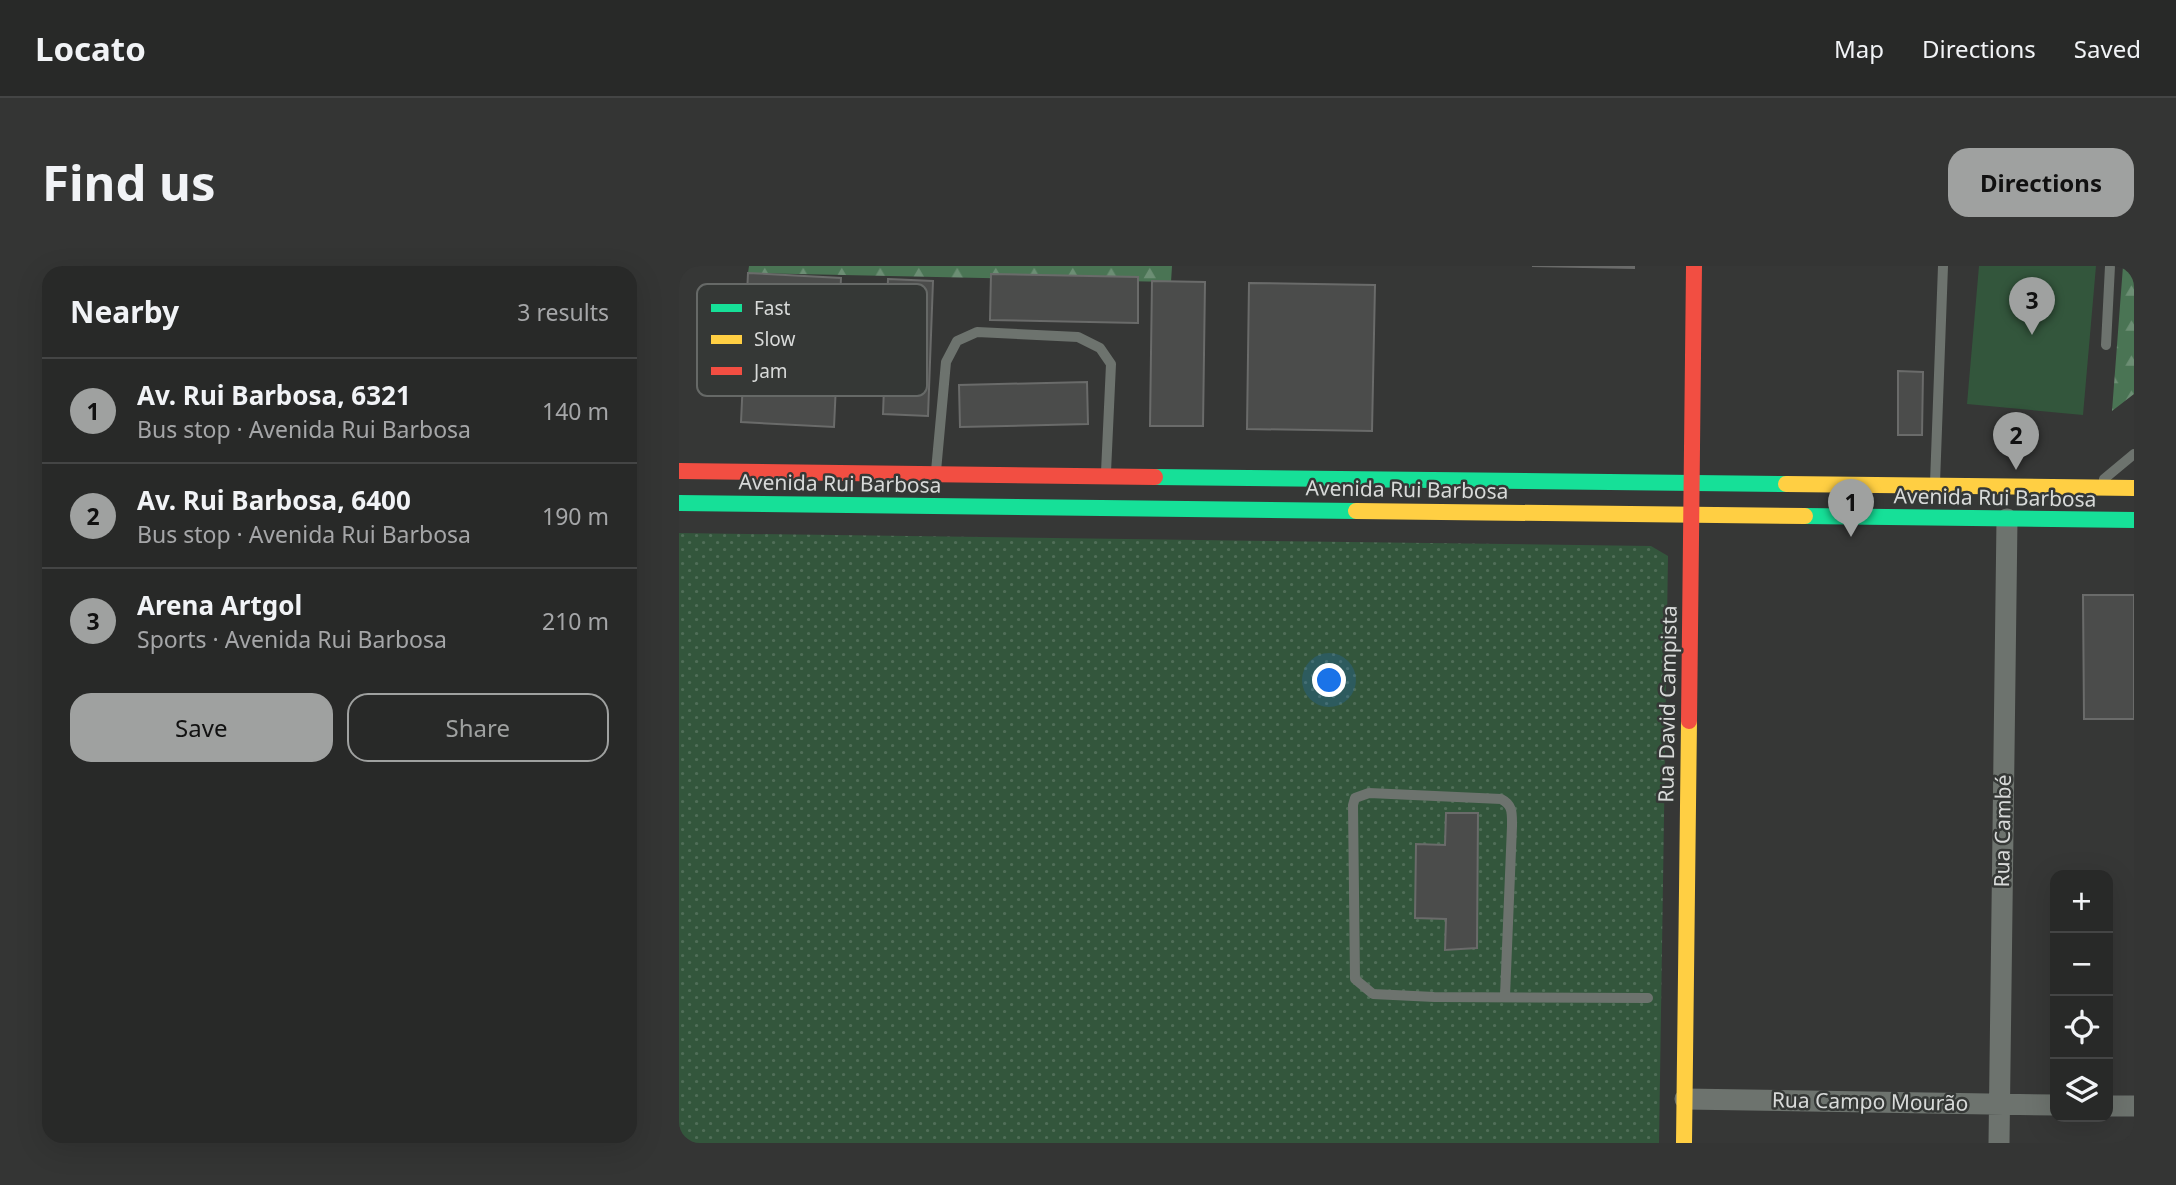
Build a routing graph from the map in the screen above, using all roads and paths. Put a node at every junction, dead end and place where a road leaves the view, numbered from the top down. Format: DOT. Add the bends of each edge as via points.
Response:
graph roads {
  1 [pos="1694,266"];
  2 [pos="1943,266"];
  3 [pos="2110,266"];
  4 [pos="2106,345"];
  5 [pos="2134,454"];
  6 [pos="679,471"];
  7 [pos="936,473"];
  8 [pos="1106,475"];
  9 [pos="1692,482"];
  10 [pos="1935,485"];
  11 [pos="2093,488"];
  12 [pos="2134,488"];
  13 [pos="679,503"];
  14 [pos="1691,515"];
  15 [pos="2007,519"];
  16 [pos="2134,520"];
  17 [pos="1505,996"];
  18 [pos="1648,998"];
  19 [pos="1685,1099"];
  20 [pos="2000,1104"];
  21 [pos="2050,1105"];
  22 [pos="2113,1106"];
  23 [pos="2134,1106"];
  24 [pos="1684,1143"];
  25 [pos="1999,1143"];
  1 -- 9 [label="main road, Rua David Campista"];
  2 -- 10 [label="lane"];
  3 -- 4 [label="lane"];
  5 -- 11 [label="lane"];
  6 -- 7 [label="main road, Avenida Rui Barbosa"];
  7 -- 8 [label="main road, Avenida Rui Barbosa"];
  7 -- 8 [label="lane" via="946,362 957,341 977,332 1078,337 1100,348 1111,364"];
  8 -- 9 [label="main road, Avenida Rui Barbosa"];
  9 -- 10 [label="main road, Avenida Rui Barbosa"];
  9 -- 14 [label="main road, Rua David Campista"];
  10 -- 11 [label="main road, Avenida Rui Barbosa"];
  11 -- 12 [label="main road, Avenida Rui Barbosa"];
  13 -- 14 [label="main road, Avenida Rui Barbosa"];
  14 -- 15 [label="main road, Avenida Rui Barbosa"];
  14 -- 19 [label="main road, Rua David Campista"];
  15 -- 16 [label="main road, Avenida Rui Barbosa"];
  15 -- 20 [label="street, Rua Cambé"];
  17 -- 17 [label="lane" via="1373,994 1355,979 1355,798 1369,793 1508,803 1513,826"];
  17 -- 18 [label="lane"];
  19 -- 20 [label="street, Rua Campo Mourão"];
  19 -- 24 [label="main road, Rua David Campista"];
  20 -- 21 [label="street, Rua Campo Mourão"];
  20 -- 25 [label="street, Rua Cambé"];
  22 -- 23 [label="street"];
}
